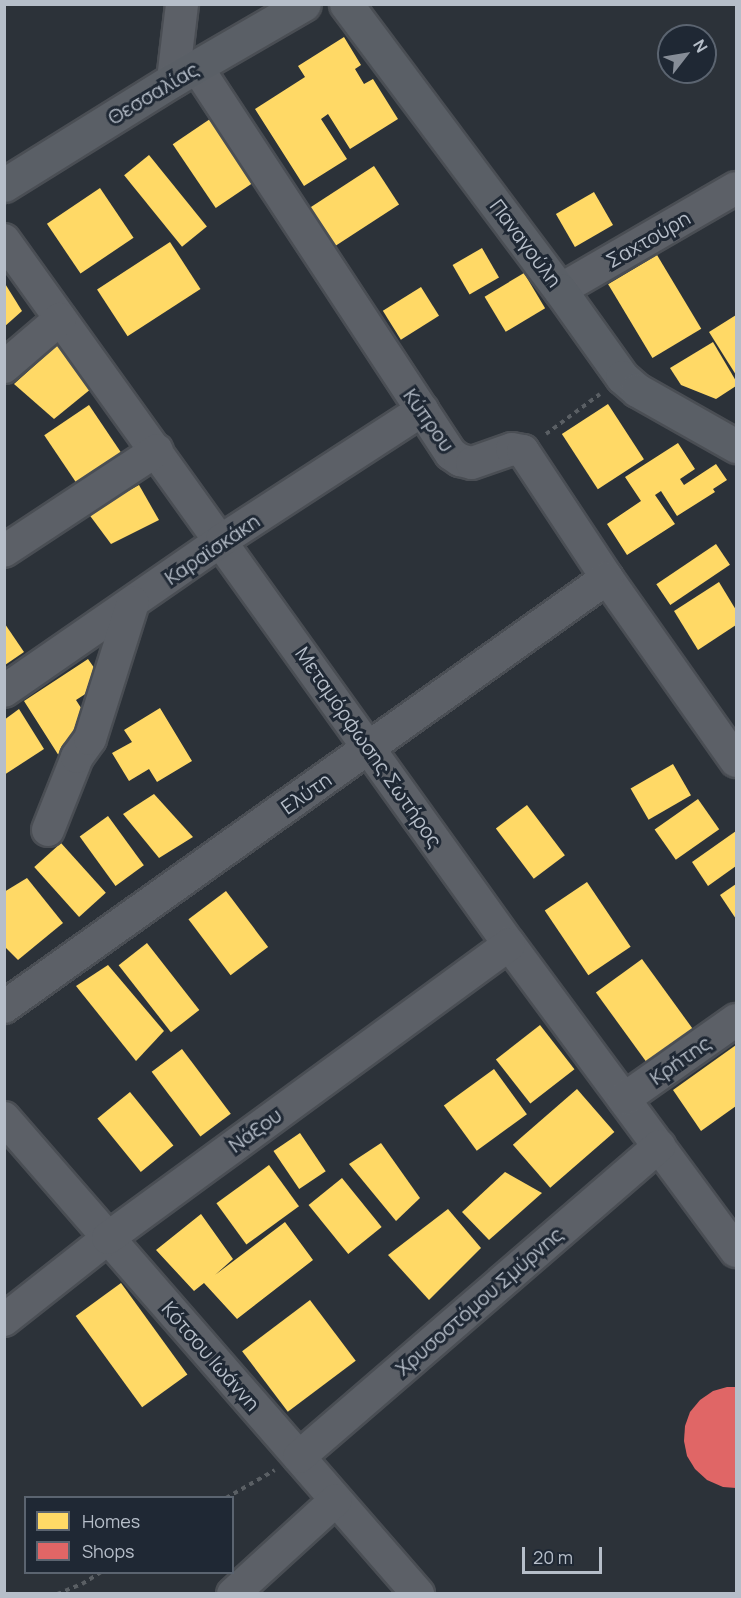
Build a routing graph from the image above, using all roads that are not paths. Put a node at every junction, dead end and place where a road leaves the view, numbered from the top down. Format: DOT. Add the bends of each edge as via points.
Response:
graph roads {
  1 [pos="182,4"];
  2 [pos="304,4"];
  3 [pos="346,4"];
  4 [pos="185,73"];
  5 [pos="4,185"];
  6 [pos="736,188"];
  7 [pos="4,240"];
  8 [pos="560,290"];
  9 [pos="60,319"];
  10 [pos="4,367"];
  11 [pos="422,410"];
  12 [pos="734,441"];
  13 [pos="157,450"];
  14 [pos="222,540"];
  15 [pos="4,551"];
  16 [pos="607,578"];
  17 [pos="133,603"];
  18 [pos="4,691"];
  19 [pos="369,748"];
  20 [pos="736,761"];
  21 [pos="48,830"];
  22 [pos="509,944"];
  23 [pos="4,1007"];
  24 [pos="736,1020"];
  25 [pos="624,1099"];
  26 [pos="4,1118"];
  27 [pos="659,1146"];
  28 [pos="108,1238"];
  29 [pos="736,1251"];
  30 [pos="4,1320"];
  31 [pos="299,1456"];
  32 [pos="336,1500"];
  33 [pos="232,1593"];
  34 [pos="418,1593"];
  1 -- 4 [label="street"];
  2 -- 4 [label="street, Θεσσαλίας"];
  3 -- 8 [label="street, Παναγούλη"];
  4 -- 5 [label="street, Θεσσαλίας"];
  4 -- 11 [label="street, Κύπρου"];
  6 -- 8 [label="street, Σαχτούρη"];
  7 -- 9 [label="street, Μεταμόρφωσης Σωτήρος"];
  8 -- 12 [label="street, Παναγούλη" via="622,377 637,390"];
  9 -- 10 [label="street"];
  9 -- 13 [label="street, Μεταμόρφωσης Σωτήρος"];
  11 -- 14 [label="street, Καραϊσκάκη"];
  11 -- 16 [label="street, Κύπρου" via="451,454 460,460 479,462 512,449 523,451"];
  13 -- 14 [label="street, Μεταμόρφωσης Σωτήρος"];
  13 -- 15 [label="street"];
  14 -- 17 [label="street, Καραϊσκάκη"];
  14 -- 19 [label="street, Μεταμόρφωσης Σωτήρος"];
  16 -- 19 [label="street, Ελύτη"];
  16 -- 20 [label="street"];
  17 -- 18 [label="street, Καραϊσκάκη"];
  17 -- 21 [label="street" via="90,739 77,757"];
  19 -- 22 [label="street, Μεταμόρφωσης Σωτήρος"];
  19 -- 23 [label="street, Ελύτη"];
  22 -- 25 [label="street, Μεταμόρφωσης Σωτήρος"];
  22 -- 28 [label="street, Νάξου"];
  24 -- 25 [label="street, Κρήτης"];
  25 -- 27 [label="street, Μεταμόρφωσης Σωτήρος"];
  26 -- 28 [label="street, Κότσου Ιωάννη"];
  27 -- 29 [label="street, Μεταμόρφωσης Σωτήρος"];
  27 -- 31 [label="street, Χρυσοστόμου Σμύρνης"];
  28 -- 30 [label="street, Νάξου"];
  28 -- 31 [label="street, Κότσου Ιωάννη"];
  31 -- 32 [label="street, Κότσου Ιωάννη"];
  32 -- 33 [label="street"];
  32 -- 34 [label="street, Κότσου Ιωάννη"];
}
